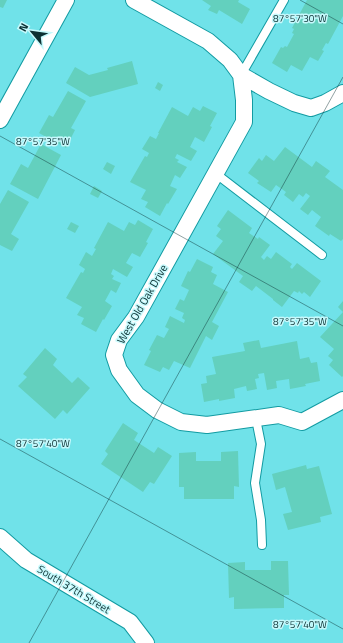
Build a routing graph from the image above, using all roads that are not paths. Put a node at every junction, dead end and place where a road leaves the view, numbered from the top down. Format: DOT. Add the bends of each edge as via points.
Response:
graph roads {
  1 [pos="66,0"];
  2 [pos="134,0"];
  3 [pos="284,0"];
  4 [pos="241,75"];
  5 [pos="343,93"];
  6 [pos="0,120"];
  7 [pos="216,173"];
  8 [pos="322,255"];
  9 [pos="343,400"];
  10 [pos="256,418"];
  11 [pos="0,537"];
  12 [pos="262,545"];
  13 [pos="146,643"];
  1 -- 6 [label="street"];
  2 -- 4 [label="street" via="208,42 230,60"];
  3 -- 4 [label="lane"];
  4 -- 5 [label="street" via="287,100 310,108 326,103"];
  4 -- 7 [label="street, West Old Oak Drive" via="244,122"];
  7 -- 8 [label="lane"];
  7 -- 10 [label="street, West Old Oak Drive" via="136,317 119,340 114,354 119,370 137,395 157,410 181,422 207,425"];
  9 -- 10 [label="street, West Old Oak Drive" via="302,422 279,415"];
  10 -- 12 [label="lane" via="261,444 255,482"];
  11 -- 13 [label="street, South 37th Street" via="26,560 130,622"];
}
